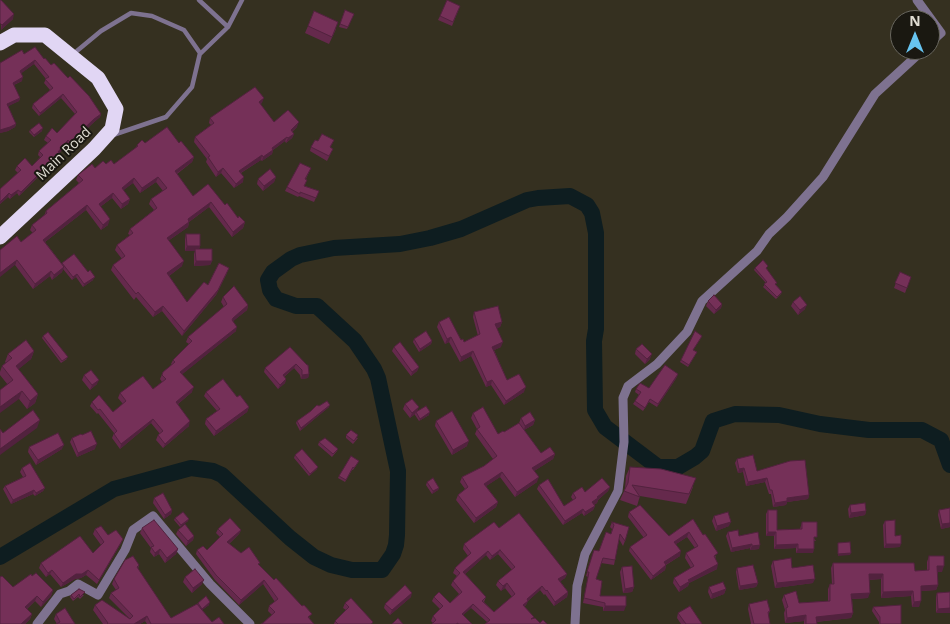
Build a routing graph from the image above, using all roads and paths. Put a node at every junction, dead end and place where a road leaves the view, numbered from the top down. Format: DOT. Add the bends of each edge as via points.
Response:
graph roads {
  1 [pos="199,0"];
  2 [pos="242,0"];
  3 [pos="228,27"];
  4 [pos="0,43"];
  5 [pos="200,54"];
  6 [pos="71,56"];
  7 [pos="912,60"];
  8 [pos="103,139"];
  9 [pos="0,237"];
  10 [pos="37,624"];
  11 [pos="250,624"];
  12 [pos="575,624"];
  1 -- 3 [label="lane"];
  2 -- 3 [label="lane"];
  3 -- 5 [label="lane"];
  4 -- 6 [label="highway, Main Road" via="14,35 45,36"];
  5 -- 6 [label="lane" via="184,30 152,16 131,13 101,31"];
  5 -- 8 [label="lane" via="192,87 166,117"];
  6 -- 8 [label="highway, Main Road" via="98,78 116,109 112,129"];
  7 -- 12 [label="street" via="875,94 823,177 756,251 702,301 686,332 657,364 628,386 623,398 624,442 618,491 585,554 577,586"];
  8 -- 9 [label="highway, Main Road"];
  10 -- 11 [label="street" via="60,594 78,584 98,596 125,550 132,530 153,516 210,584"];
}
